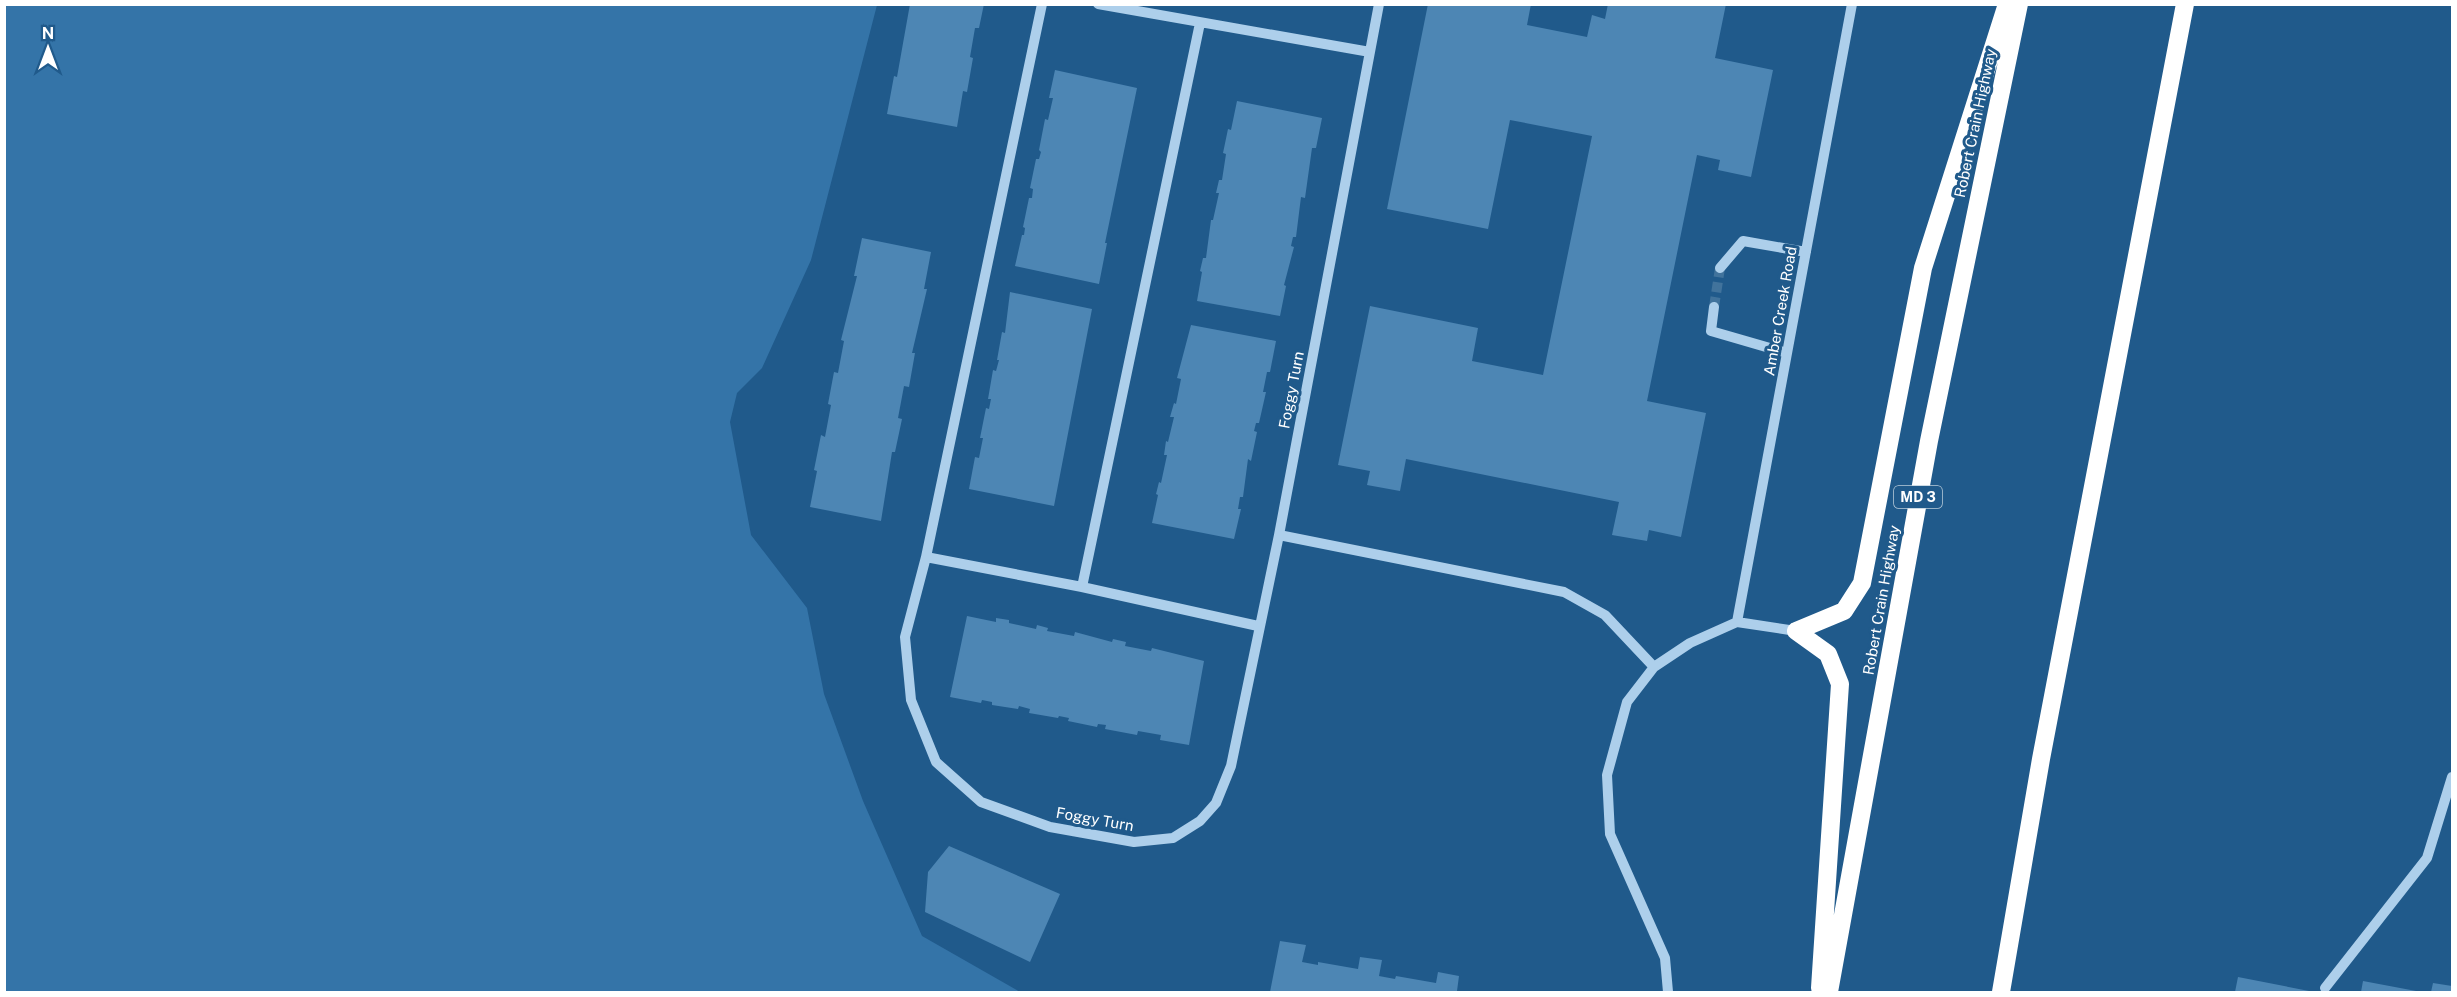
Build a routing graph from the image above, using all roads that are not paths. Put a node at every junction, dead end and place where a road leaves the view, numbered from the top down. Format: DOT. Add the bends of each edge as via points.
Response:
graph roads {
  1 [pos="1042,4"];
  2 [pos="1098,4"];
  3 [pos="1379,4"];
  4 [pos="1852,4"];
  5 [pos="2007,4"];
  6 [pos="2019,4"];
  7 [pos="2185,4"];
  8 [pos="1200,23"];
  9 [pos="1370,52"];
  10 [pos="1806,252"];
  11 [pos="1720,268"];
  12 [pos="1714,308"];
  13 [pos="1787,353"];
  14 [pos="1279,535"];
  15 [pos="926,557"];
  16 [pos="1082,587"];
  17 [pos="1737,622"];
  18 [pos="1258,626"];
  19 [pos="1796,631"];
  20 [pos="1654,667"];
  21 [pos="2452,777"];
  22 [pos="2325,987"];
  23 [pos="1668,993"];
  24 [pos="1820,993"];
  25 [pos="1829,993"];
  26 [pos="2001,993"];
  1 -- 15 [label="street, Foggy Turn"];
  2 -- 8 [label="street"];
  3 -- 9 [label="street, Foggy Turn"];
  4 -- 10 [label="street, Amber Creek Road"];
  5 -- 19 [label="highway" via="1923,268 1862,583 1844,611"];
  6 -- 25 [label="highway, Robert Crain Highway / MD 3" via="1926,453"];
  7 -- 26 [label="highway" via="2041,759"];
  8 -- 9 [label="street"];
  8 -- 16 [label="street"];
  9 -- 14 [label="street, Foggy Turn"];
  10 -- 11 [label="street" via="1743,241"];
  10 -- 13 [label="street, Amber Creek Road"];
  12 -- 13 [label="street" via="1711,331"];
  13 -- 17 [label="street, Amber Creek Road"];
  14 -- 18 [label="street, Foggy Turn"];
  14 -- 20 [label="street" via="1563,592 1605,615"];
  15 -- 16 [label="street"];
  15 -- 18 [label="street, Foggy Turn" via="905,637 910,700 936,762 981,802 1050,827 1134,842 1173,838 1200,821 1216,803 1231,766"];
  16 -- 18 [label="street"];
  17 -- 19 [label="street"];
  17 -- 20 [label="street" via="1690,643"];
  19 -- 24 [label="highway" via="1828,654 1840,684"];
  20 -- 23 [label="street" via="1627,702 1607,775 1610,834 1665,958"];
  21 -- 22 [label="street" via="2427,858"];
}
